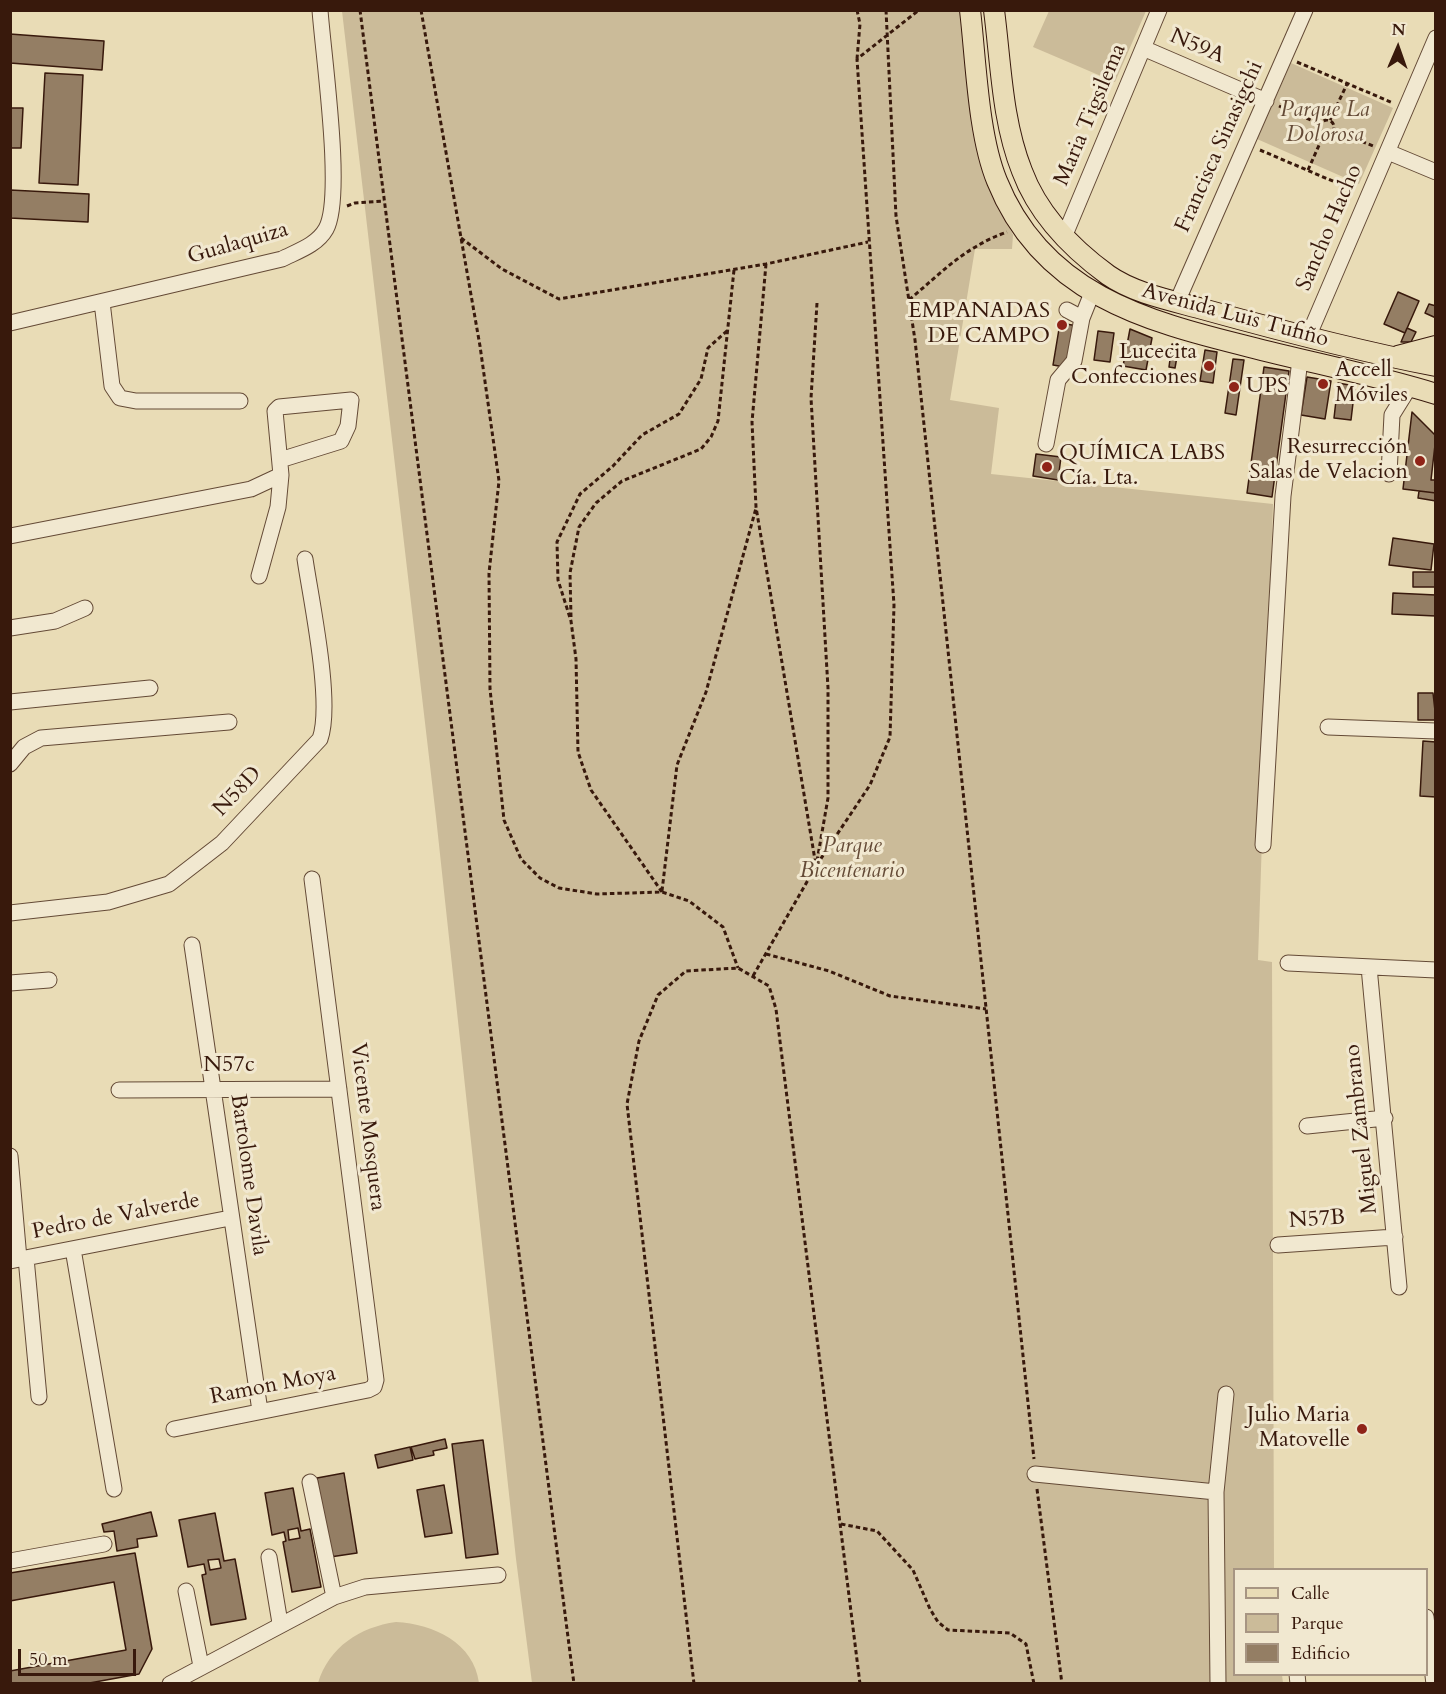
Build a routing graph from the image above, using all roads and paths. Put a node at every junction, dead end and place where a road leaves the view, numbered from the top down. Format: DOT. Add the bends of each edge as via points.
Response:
graph roads {
  1 [pos="320,10"];
  2 [pos="360,10"];
  3 [pos="421,10"];
  4 [pos="857,10"];
  5 [pos="886,10"];
  6 [pos="919,10"];
  7 [pos="970,10"];
  8 [pos="994,10"];
  9 [pos="1160,10"];
  10 [pos="1305,10"];
  11 [pos="887,38"];
  12 [pos="1436,38"];
  13 [pos="1143,48"];
  14 [pos="1285,57"];
  15 [pos="857,59"];
  16 [pos="1347,84"];
  17 [pos="1266,101"];
  18 [pos="1406,109"];
  19 [pos="1330,120"];
  20 [pos="1320,124"];
  21 [pos="1334,129"];
  22 [pos="1324,134"];
  23 [pos="1247,145"];
  24 [pos="1388,152"];
  25 [pos="1308,170"];
  26 [pos="1436,172"];
  27 [pos="1368,197"];
  28 [pos="384,201"];
  29 [pos="330,217"];
  30 [pos="1020,228"];
  31 [pos="460,237"];
  32 [pos="1064,237"];
  33 [pos="868,243"];
  34 [pos="766,264"];
  35 [pos="734,270"];
  36 [pos="1092,293"];
  37 [pos="909,300"];
  38 [pos="102,302"];
  39 [pos="1177,302"];
  40 [pos="817,303"];
  41 [pos="1067,310"];
  42 [pos="1082,318"];
  43 [pos="1238,319"];
  44 [pos="10,323"];
  45 [pos="728,330"];
  46 [pos="1308,337"];
  47 [pos="1232,343"];
  48 [pos="1436,346"];
  49 [pos="1391,357"];
  50 [pos="1300,360"];
  51 [pos="1436,366"];
  52 [pos="1410,386"];
  53 [pos="1436,394"];
  54 [pos="240,401"];
  55 [pos="1047,444"];
  56 [pos="281,467"];
  57 [pos="1389,474"];
  58 [pos="756,507"];
  59 [pos="10,536"];
  60 [pos="305,559"];
  61 [pos="259,576"];
  62 [pos="85,608"];
  63 [pos="571,621"];
  64 [pos="10,628"];
  65 [pos="150,688"];
  66 [pos="10,702"];
  67 [pos="229,722"];
  68 [pos="1328,727"];
  69 [pos="1436,731"];
  70 [pos="10,764"];
  71 [pos="1263,845"];
  72 [pos="816,866"];
  73 [pos="312,879"];
  74 [pos="662,892"];
  75 [pos="10,913"];
  76 [pos="192,945"];
  77 [pos="766,954"];
  78 [pos="1287,963"];
  79 [pos="1369,967"];
  80 [pos="738,968"];
  81 [pos="1436,970"];
  82 [pos="753,976"];
  83 [pos="49,980"];
  84 [pos="10,983"];
  85 [pos="986,1009"];
  86 [pos="214,1088"];
  87 [pos="339,1089"];
  88 [pos="119,1090"];
  89 [pos="1385,1118"];
  90 [pos="1307,1126"];
  91 [pos="10,1156"];
  92 [pos="230,1218"];
  93 [pos="1395,1236"];
  94 [pos="1278,1245"];
  95 [pos="73,1249"];
  96 [pos="18,1260"];
  97 [pos="1400,1287"];
  98 [pos="376,1380"];
  99 [pos="1226,1394"];
  100 [pos="39,1397"];
  101 [pos="260,1412"];
  102 [pos="174,1429"];
  103 [pos="1035,1474"];
  104 [pos="310,1482"];
  105 [pos="114,1489"];
  106 [pos="1216,1492"];
  107 [pos="841,1524"];
  108 [pos="104,1544"];
  109 [pos="269,1557"];
  110 [pos="10,1561"];
  111 [pos="498,1575"];
  112 [pos="186,1591"];
  113 [pos="334,1597"];
  114 [pos="280,1623"];
  115 [pos="1428,1634"];
  116 [pos="201,1666"];
  117 [pos="170,1683"];
  118 [pos="574,1683"];
  119 [pos="694,1683"];
  120 [pos="860,1683"];
  121 [pos="1034,1683"];
  122 [pos="1062,1683"];
  123 [pos="1218,1683"];
  124 [pos="1434,1683"];
  1 -- 29 [label="street, Gualaquiza" via="334,186"];
  2 -- 28 [label="path"];
  3 -- 31 [label="path"];
  4 -- 15 [label="path"];
  5 -- 11 [label="path"];
  6 -- 11 [label="path"];
  7 -- 30 [label="main road, Avenida Luis Tufiño" via="985,130 996,179"];
  8 -- 32 [label="main road, Avenida Luis Tufiño" via="1013,142 1022,173 1045,216"];
  9 -- 13 [label="street, Maria Tigsilema"];
  10 -- 14 [label="street, Francisca Sinasigchi"];
  11 -- 15 [label="path"];
  11 -- 37 [label="path" via="897,216"];
  12 -- 18 [label="street, Sancho Hacho"];
  13 -- 17 [label="street, N59A"];
  13 -- 32 [label="street, Maria Tigsilema"];
  14 -- 16 [label="path"];
  14 -- 17 [label="street, Francisca Sinasigchi"];
  15 -- 33 [label="path"];
  16 -- 18 [label="path"];
  16 -- 19 [label="path"];
  17 -- 20 [label="path"];
  17 -- 23 [label="street, Francisca Sinasigchi"];
  18 -- 24 [label="street, Sancho Hacho"];
  19 -- 20 [label="path"];
  19 -- 21 [label="path"];
  20 -- 22 [label="path"];
  21 -- 22 [label="path"];
  21 -- 24 [label="path"];
  22 -- 25 [label="path"];
  23 -- 25 [label="path"];
  23 -- 39 [label="street, Francisca Sinasigchi"];
  24 -- 26 [label="street"];
  24 -- 27 [label="street, Sancho Hacho"];
  25 -- 27 [label="path"];
  27 -- 46 [label="street, Sancho Hacho"];
  28 -- 29 [label="path" via="356,203"];
  28 -- 118 [label="path"];
  29 -- 38 [label="street, Gualaquiza" via="313,244 282,259"];
  30 -- 36 [label="main road, Avenida Luis Tufiño"];
  30 -- 37 [label="path" via="974,245"];
  31 -- 35 [label="path" via="502,269 559,299"];
  31 -- 74 [label="path" via="499,481 489,573 490,689 504,820 521,859 540,878 559,888 597,894"];
  32 -- 39 [label="main road, Avenida Luis Tufiño" via="1109,276"];
  33 -- 34 [label="path"];
  33 -- 72 [label="path" via="894,605 890,737 870,785"];
  34 -- 35 [label="path"];
  34 -- 58 [label="path" via="752,422"];
  35 -- 45 [label="path"];
  36 -- 42 [label="street"];
  36 -- 47 [label="main road, Avenida Luis Tufiño" via="1162,325"];
  37 -- 85 [label="path"];
  38 -- 44 [label="street, Gualaquiza"];
  38 -- 54 [label="street" via="112,386 120,398 136,402"];
  39 -- 43 [label="main road, Avenida Luis Tufiño"];
  40 -- 72 [label="path" via="811,398 828,688 828,798"];
  41 -- 42 [label="street"];
  42 -- 55 [label="street" via="1074,361 1058,380"];
  43 -- 46 [label="main road, Avenida Luis Tufiño"];
  43 -- 47 [label="main road"];
  45 -- 63 [label="path" via="708,348 701,380 679,414 642,435 580,494 557,542 558,580"];
  45 -- 63 [label="path" via="718,421 711,437 701,449 622,481 596,503 579,527 570,573"];
  46 -- 49 [label="main road, Avenida Luis Tufiño"];
  47 -- 50 [label="main road, Avenida Luis Tufiño"];
  48 -- 49 [label="main road"];
  49 -- 51 [label="main road, Avenida Luis Tufiño"];
  50 -- 52 [label="main road, Avenida Luis Tufiño"];
  50 -- 71 [label="street" via="1283,496"];
  52 -- 53 [label="main road, Avenida Luis Tufiño"];
  52 -- 57 [label="street" via="1392,415"];
  56 -- 56 [label="street" via="341,441 348,426 351,400 279,407 275,411"];
  56 -- 59 [label="street" via="251,489"];
  56 -- 61 [label="street" via="278,507"];
  58 -- 72 [label="path"];
  58 -- 74 [label="path" via="706,692 677,765"];
  60 -- 75 [label="street, N58D" via="321,664 324,723 320,740 222,843 169,884 108,902"];
  62 -- 64 [label="street" via="55,621"];
  63 -- 74 [label="path" via="578,752 591,790"];
  65 -- 66 [label="street"];
  67 -- 70 [label="street" via="41,738 24,747"];
  68 -- 69 [label="street"];
  72 -- 77 [label="path"];
  73 -- 87 [label="street, Vicente Mosquera"];
  74 -- 80 [label="path" via="689,901 723,927"];
  76 -- 86 [label="street, Bartolome Davila"];
  77 -- 82 [label="path"];
  77 -- 85 [label="path" via="829,971 890,996"];
  78 -- 79 [label="street"];
  79 -- 81 [label="street"];
  79 -- 89 [label="street, Miguel Zambrano"];
  80 -- 82 [label="path"];
  80 -- 119 [label="path" via="686,971 658,995 639,1041 627,1104"];
  82 -- 107 [label="path" via="769,987 776,1009"];
  83 -- 84 [label="street"];
  85 -- 103 [label="path"];
  86 -- 87 [label="street, N57c"];
  86 -- 88 [label="street, N57c"];
  86 -- 92 [label="street, Bartolome Davila"];
  87 -- 98 [label="street, Vicente Mosquera"];
  89 -- 90 [label="street"];
  89 -- 93 [label="street, Miguel Zambrano"];
  91 -- 96 [label="street"];
  92 -- 95 [label="street, Pedro de Valverde"];
  92 -- 101 [label="street, Bartolome Davila"];
  93 -- 94 [label="street, N57B"];
  93 -- 97 [label="street, Miguel Zambrano"];
  95 -- 96 [label="street, Pedro de Valverde"];
  95 -- 105 [label="street"];
  96 -- 100 [label="street"];
  98 -- 101 [label="street, Ramon Moya" via="368,1390"];
  99 -- 106 [label="street"];
  101 -- 102 [label="street, Ramon Moya"];
  103 -- 106 [label="street"];
  103 -- 122 [label="path"];
  104 -- 113 [label="street"];
  106 -- 123 [label="street"];
  107 -- 120 [label="path"];
  107 -- 121 [label="path" via="877,1531 913,1570 930,1609 948,1630 1010,1633 1026,1644"];
  108 -- 110 [label="street"];
  109 -- 114 [label="street"];
  111 -- 113 [label="street" via="365,1587"];
  112 -- 116 [label="street"];
  113 -- 114 [label="street"];
  114 -- 116 [label="street"];
  115 -- 124 [label="street"];
  116 -- 117 [label="street"];
}
